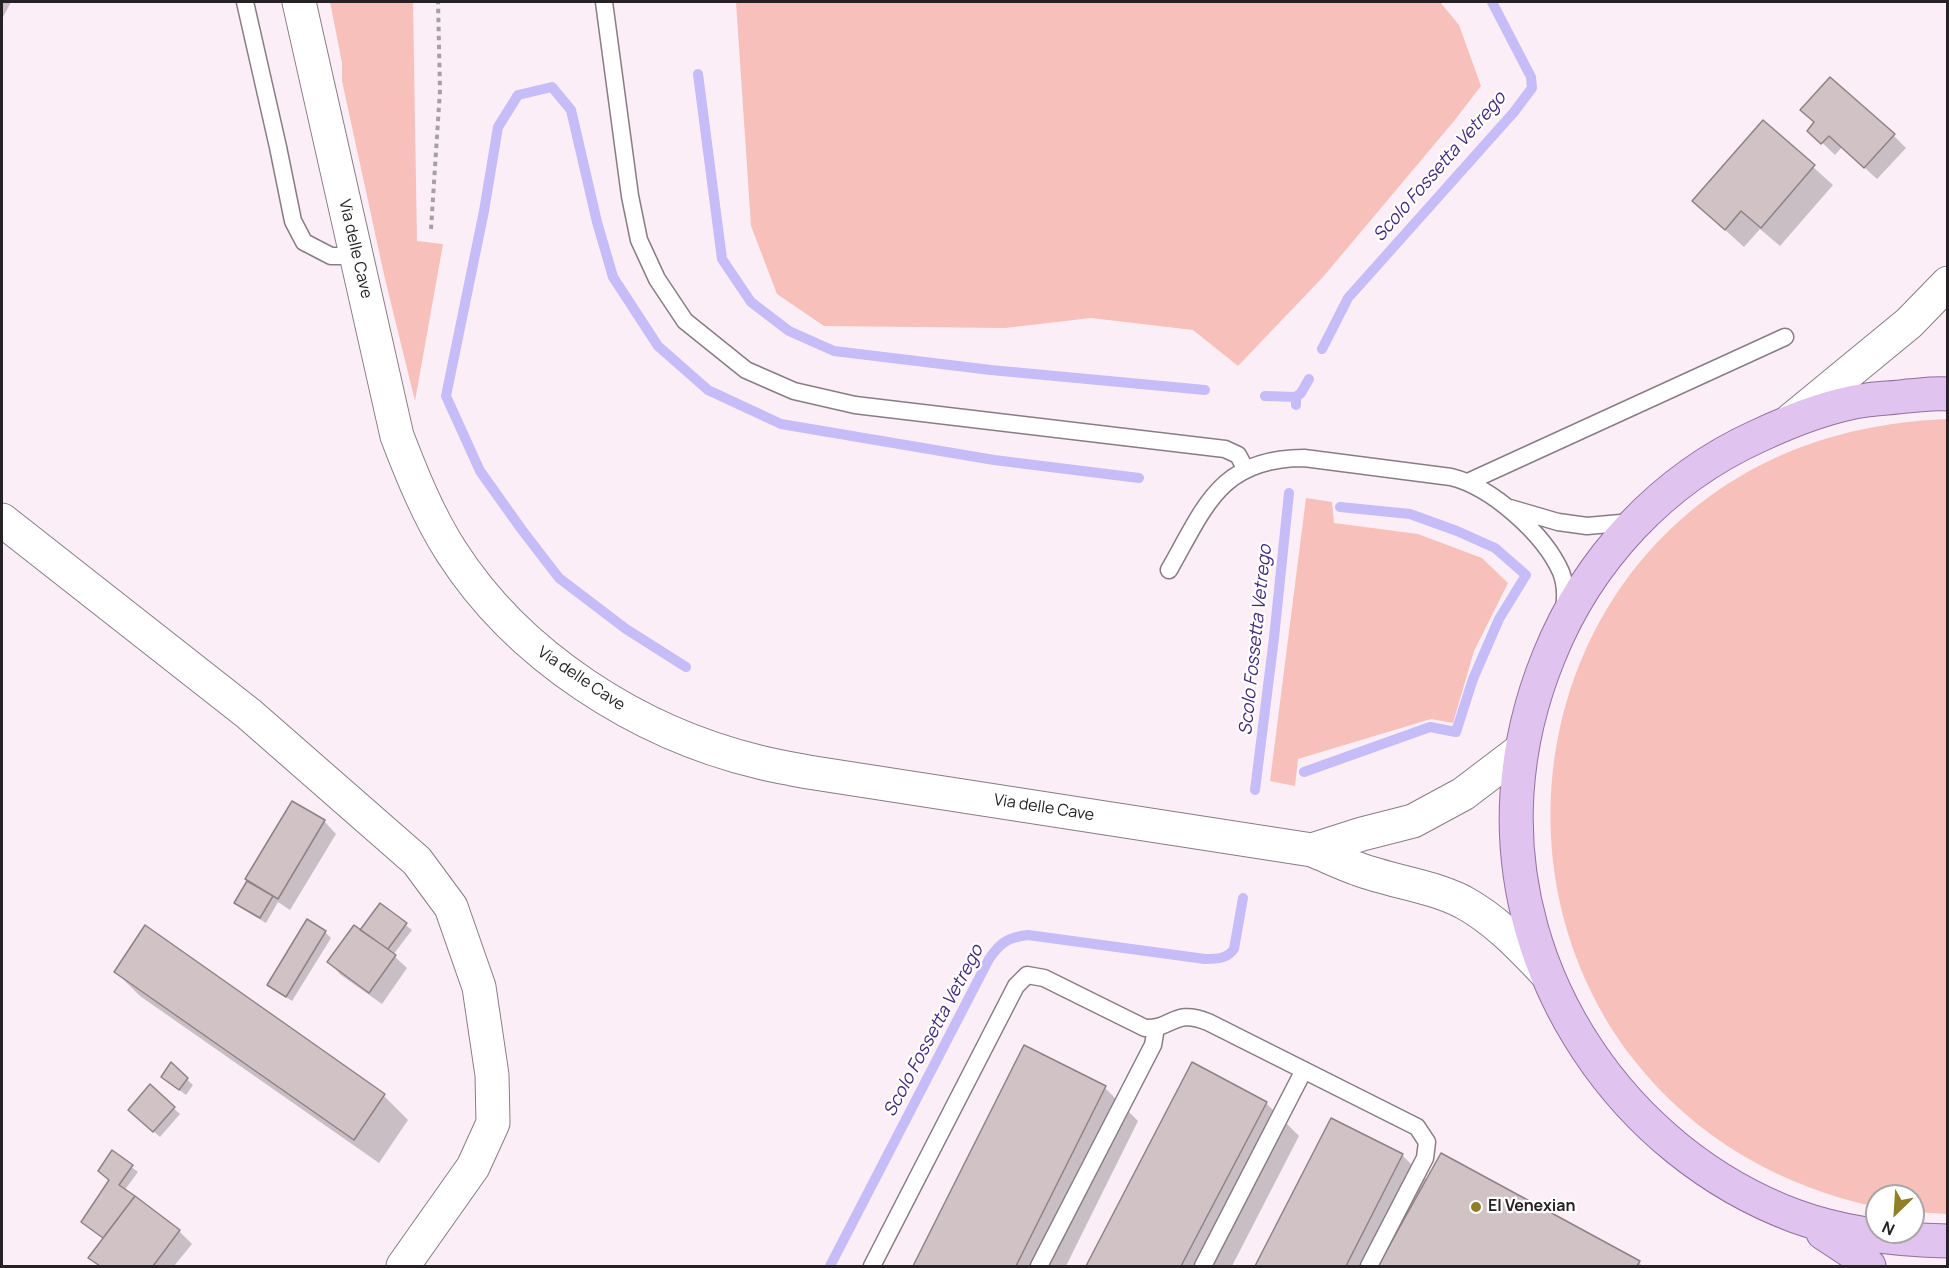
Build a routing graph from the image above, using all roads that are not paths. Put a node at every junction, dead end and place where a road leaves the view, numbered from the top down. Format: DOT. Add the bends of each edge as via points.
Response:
graph roads {
  1 [pos="245,2"];
  2 [pos="299,2"];
  3 [pos="604,2"];
  4 [pos="356,256"];
  5 [pos="1947,283"];
  6 [pos="1785,337"];
  7 [pos="1947,394"];
  8 [pos="1791,420"];
  9 [pos="1246,470"];
  10 [pos="1468,482"];
  11 [pos="1508,508"];
  12 [pos="2,520"];
  13 [pos="1636,522"];
  14 [pos="1169,570"];
  15 [pos="1559,631"];
  16 [pos="1521,750"];
  17 [pos="1312,850"];
  18 [pos="1546,973"];
  19 [pos="1156,1028"];
  20 [pos="1304,1070"];
  21 [pos="1796,1216"];
  22 [pos="1947,1241"];
  23 [pos="403,1266"];
  24 [pos="872,1266"];
  25 [pos="1039,1266"];
  26 [pos="1203,1266"];
  27 [pos="1369,1266"];
  28 [pos="1869,1266"];
  1 -- 4 [label="lane" via="293,221 304,242 331,256"];
  2 -- 4 [label="main road, Via delle Cave"];
  3 -- 9 [label="lane" via="639,240 657,279 685,321 746,370 794,391 855,405 1226,449 1238,455"];
  4 -- 17 [label="main road, Via delle Cave" via="397,436 420,495 451,551 489,603 535,648 586,686 641,718 700,744 758,762"];
  5 -- 8 [label="main road" via="1909,323"];
  6 -- 10 [label="lane"];
  7 -- 8 [label="main road" via="1864,400"];
  8 -- 13 [label="main road" via="1735,446 1683,480"];
  9 -- 10 [label="lane" via="1285,458 1304,458"];
  9 -- 14 [label="lane" via="1228,479 1208,501"];
  10 -- 11 [label="lane"];
  11 -- 13 [label="lane" via="1587,526"];
  11 -- 15 [label="lane" via="1545,546 1561,574 1566,595"];
  12 -- 23 [label="main road" via="249,714 417,861 451,907 479,987 492,1075 493,1123 473,1167"];
  13 -- 15 [label="main road" via="1606,555"];
  15 -- 16 [label="main road" via="1536,688"];
  16 -- 17 [label="main road, Via delle Cave" via="1463,794 1413,821"];
  16 -- 18 [label="main road" via="1516,840 1522,886"];
  17 -- 18 [label="main road, Via delle Cave" via="1359,870 1435,890 1462,902 1489,918"];
  18 -- 21 [label="main road" via="1595,1063 1664,1138 1705,1169"];
  19 -- 20 [label="lane" via="1180,1017 1194,1016"];
  19 -- 24 [label="lane" via="1134,1024 1044,978 1027,975 1016,986"];
  19 -- 25 [label="lane" via="1153,1045"];
  20 -- 26 [label="lane"];
  20 -- 27 [label="lane" via="1417,1127 1427,1142 1425,1158"];
  21 -- 22 [label="main road" via="1851,1232"];
  21 -- 28 [label="main road"];
}
